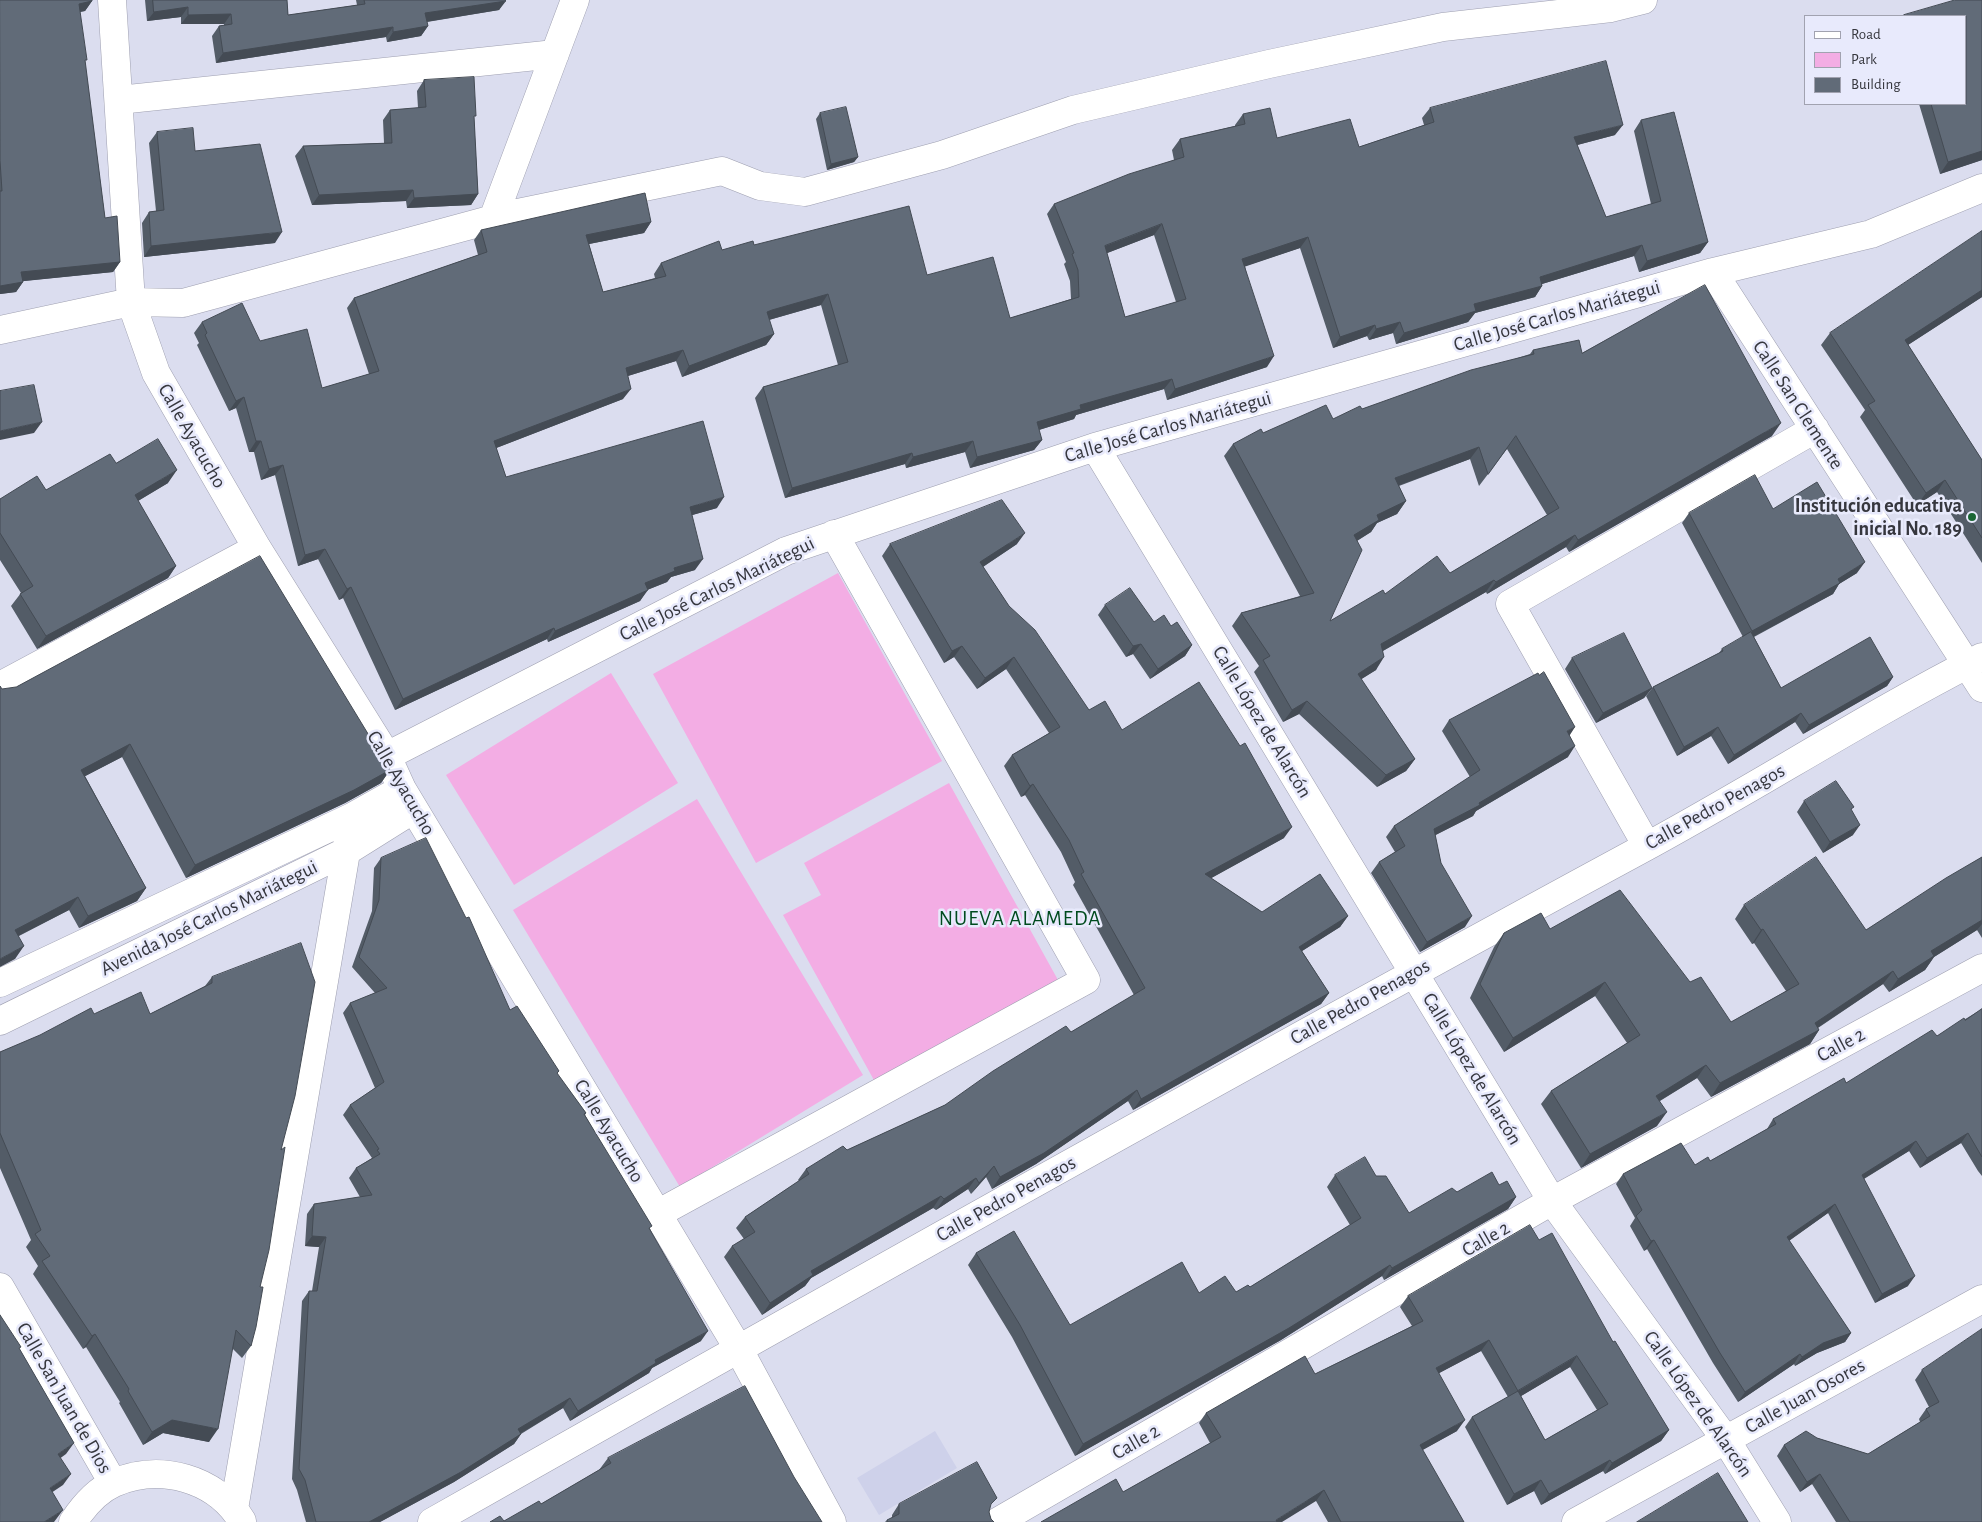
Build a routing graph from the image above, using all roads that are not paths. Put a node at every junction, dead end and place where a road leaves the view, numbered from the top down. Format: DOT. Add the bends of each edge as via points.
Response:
graph roads {
  1 [pos="112,0"];
  2 [pos="576,0"];
  3 [pos="1643,0"];
  4 [pos="555,54"];
  5 [pos="119,100"];
  6 [pos="1982,188"];
  7 [pos="493,219"];
  8 [pos="1713,272"];
  9 [pos="131,302"];
  10 [pos="0,330"];
  11 [pos="1814,430"];
  12 [pos="1095,447"];
  13 [pos="834,534"];
  14 [pos="257,548"];
  15 [pos="1974,661"];
  16 [pos="1,682"];
  17 [pos="1982,688"];
  18 [pos="387,756"];
  19 [pos="408,799"];
  20 [pos="352,818"];
  21 [pos="1647,846"];
  22 [pos="346,851"];
  23 [pos="1982,968"];
  24 [pos="1413,972"];
  25 [pos="0,983"];
  26 [pos="0,1021"];
  27 [pos="1552,1201"];
  28 [pos="659,1213"];
  29 [pos="0,1287"];
  30 [pos="1982,1300"];
  31 [pos="738,1348"];
  32 [pos="1726,1440"];
  33 [pos="113,1483"];
  34 [pos="238,1516"];
  35 [pos="73,1522"];
  36 [pos="432,1522"];
  37 [pos="832,1522"];
  38 [pos="997,1522"];
  39 [pos="1576,1522"];
  40 [pos="1778,1522"];
  1 -- 5 [label="street, Calle Ayacucho"];
  2 -- 4 [label="street"];
  3 -- 7 [label="street" via="1611,8 1443,27 1259,67 1073,110 942,154 805,192 760,186 722,171"];
  4 -- 5 [label="street"];
  4 -- 7 [label="street"];
  5 -- 9 [label="street, Calle Ayacucho"];
  6 -- 8 [label="street, Calle José Carlos Mariátegui" via="1871,234"];
  7 -- 9 [label="street" via="183,303"];
  8 -- 11 [label="street, Calle San Clemente"];
  8 -- 12 [label="street, Calle José Carlos Mariátegui"];
  9 -- 10 [label="street"];
  9 -- 14 [label="street, Calle Ayacucho" via="156,373"];
  11 -- 15 [label="street, Calle San Clemente"];
  11 -- 21 [label="street" via="1510,604"];
  12 -- 13 [label="street, Calle José Carlos Mariátegui"];
  12 -- 24 [label="street, Calle López de Alarcón"];
  13 -- 18 [label="street, Calle José Carlos Mariátegui" via="786,551"];
  13 -- 28 [label="street" via="1086,980"];
  14 -- 16 [label="street"];
  14 -- 18 [label="street, Calle Ayacucho"];
  15 -- 17 [label="street, Calle San Clemente"];
  15 -- 21 [label="street, Calle Pedro Penagos"];
  18 -- 19 [label="street, Calle Ayacucho"];
  19 -- 20 [label="street, Avenida José Carlos Mariátegui"];
  19 -- 22 [label="street, Avenida José Carlos Mariátegui"];
  19 -- 28 [label="street, Calle Ayacucho"];
  20 -- 22 [label="street"];
  20 -- 25 [label="street, Avenida José Carlos Mariátegui"];
  21 -- 24 [label="street, Calle Pedro Penagos"];
  22 -- 26 [label="street, Avenida José Carlos Mariátegui"];
  22 -- 34 [label="street"];
  23 -- 27 [label="street, Calle 2"];
  24 -- 27 [label="street, Calle López de Alarcón"];
  24 -- 31 [label="street, Calle Pedro Penagos"];
  27 -- 32 [label="street, Calle López de Alarcón"];
  27 -- 38 [label="street, Calle 2"];
  28 -- 31 [label="street, Calle Ayacucho"];
  29 -- 33 [label="street, Calle San Juan de Dios"];
  30 -- 32 [label="street, Calle Juan Osores"];
  31 -- 36 [label="street, Calle Pedro Penagos"];
  31 -- 37 [label="street, Calle Ayacucho"];
  32 -- 39 [label="street, Calle Juan Osores"];
  32 -- 40 [label="street, Calle López de Alarcón"];
  33 -- 34 [label="street" via="145,1474 179,1476 210,1488"];
  33 -- 35 [label="street" via="86,1503"];
}
